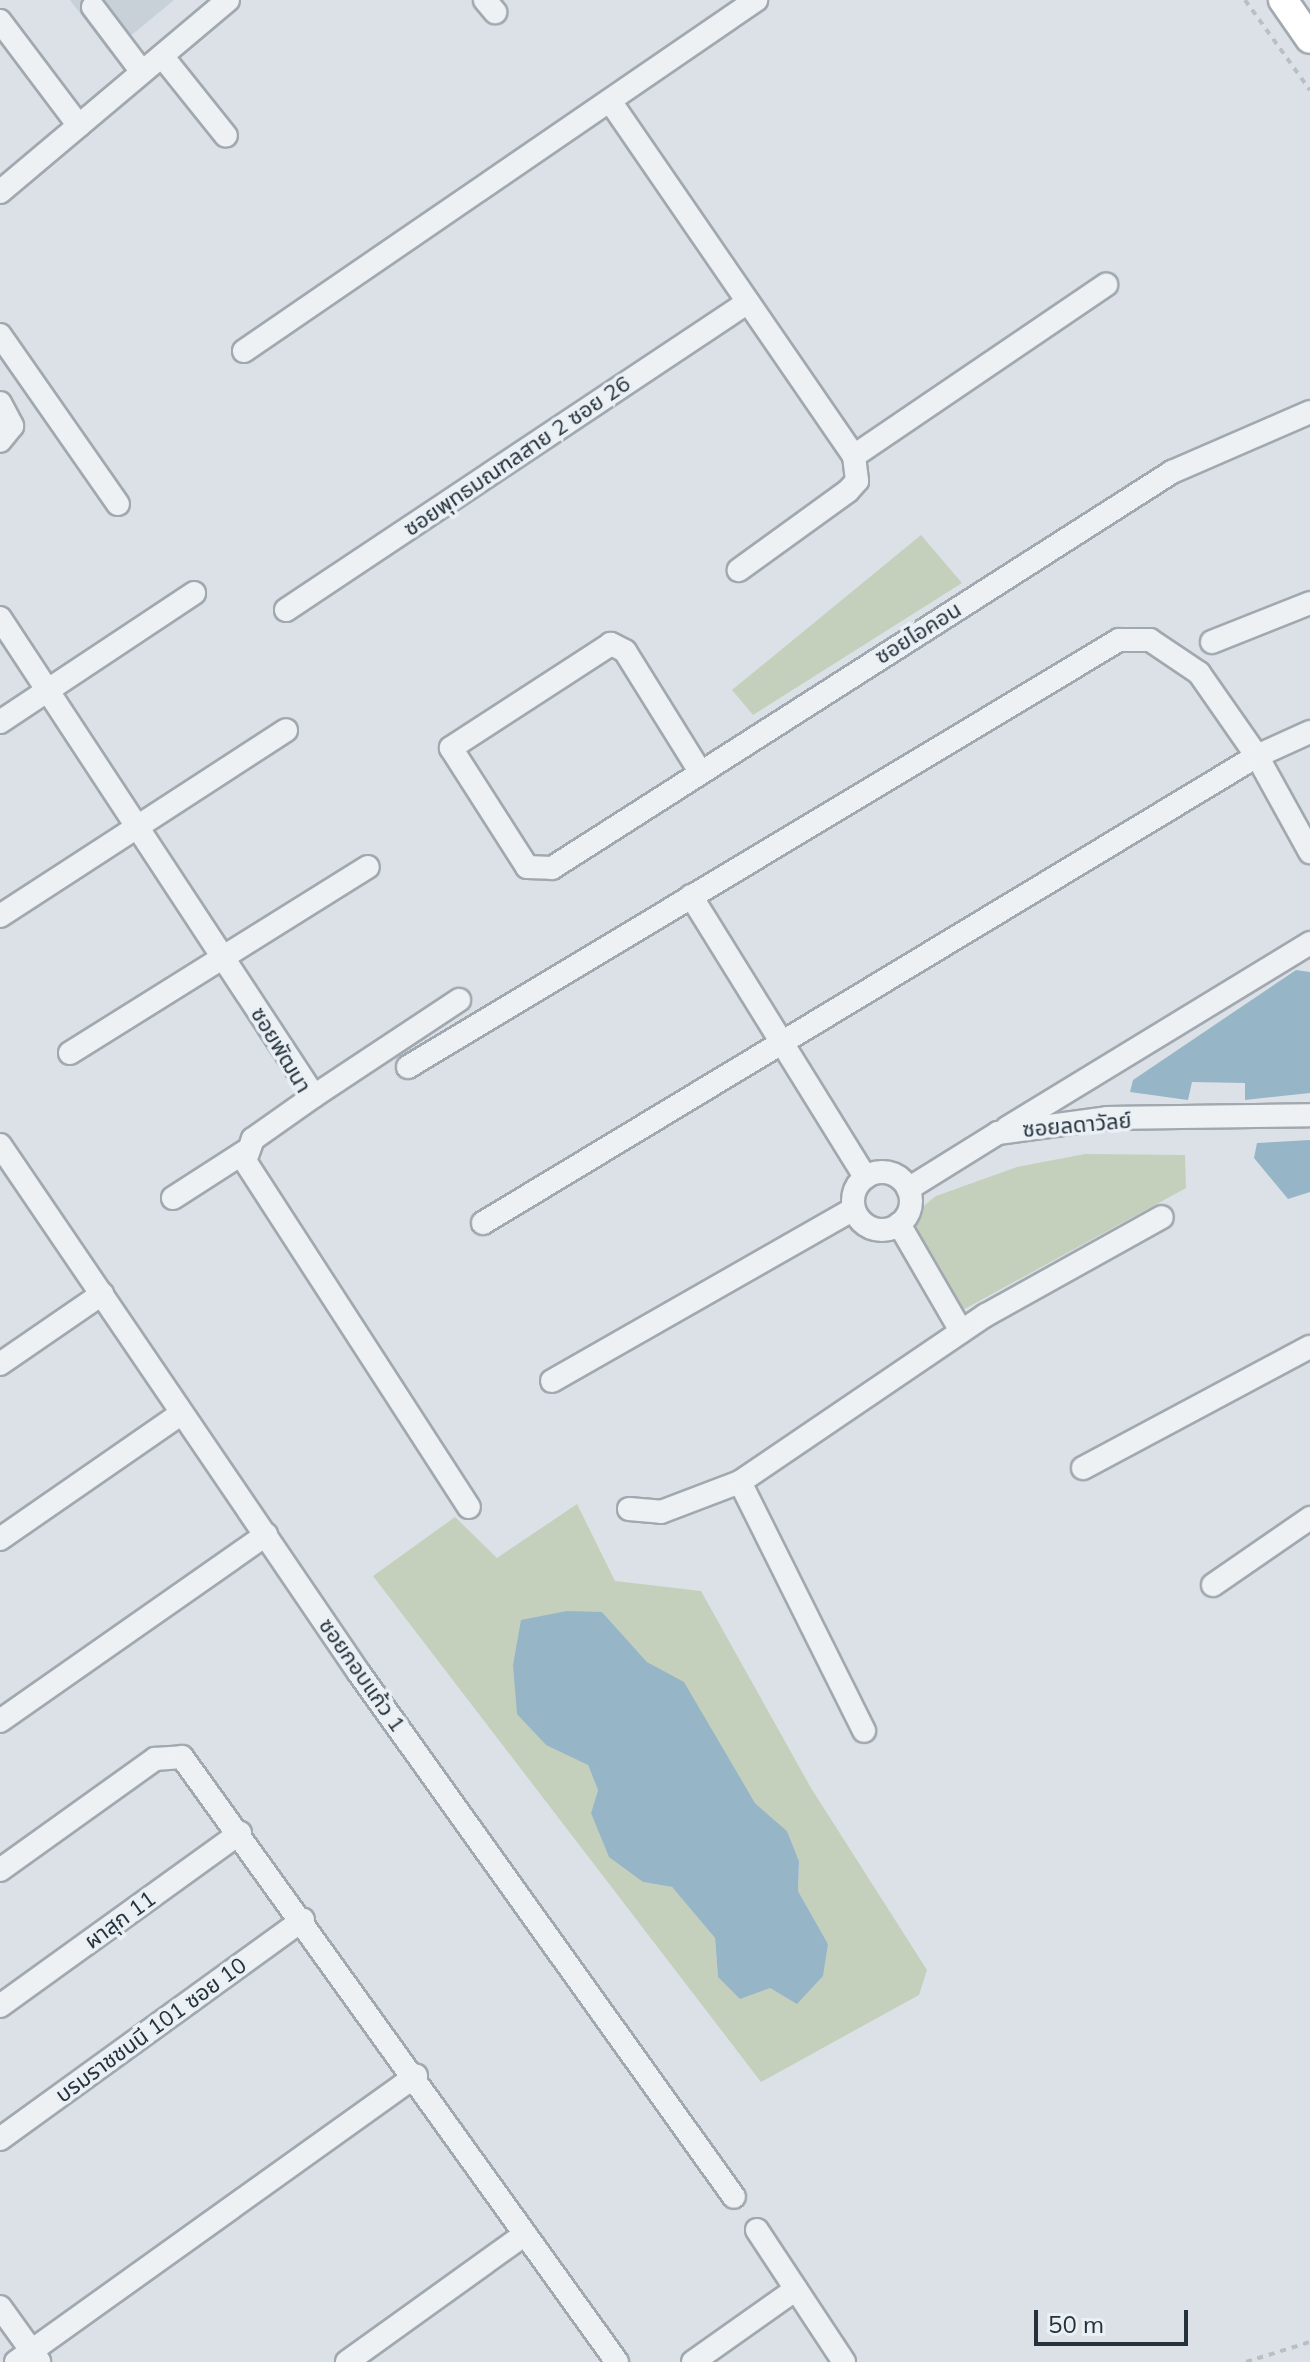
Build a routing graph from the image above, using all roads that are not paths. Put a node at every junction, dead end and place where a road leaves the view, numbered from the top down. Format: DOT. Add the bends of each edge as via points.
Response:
graph roads {
  1 [pos="756,0"];
  2 [pos="1283,0"];
  3 [pos="223,2"];
  4 [pos="93,7"];
  5 [pos="0,21"];
  6 [pos="1310,39"];
  7 [pos="162,56"];
  8 [pos="142,72"];
  9 [pos="610,101"];
  10 [pos="79,126"];
  11 [pos="226,136"];
  12 [pos="0,192"];
  13 [pos="1106,285"];
  14 [pos="748,302"];
  15 [pos="0,335"];
  16 [pos="244,351"];
  17 [pos="0,403"];
  18 [pos="1310,412"];
  19 [pos="0,441"];
  20 [pos="854,456"];
  21 [pos="118,504"];
  22 [pos="739,570"];
  23 [pos="194,593"];
  24 [pos="1310,603"];
  25 [pos="286,610"];
  26 [pos="0,618"];
  27 [pos="1212,642"];
  28 [pos="47,689"];
  29 [pos="0,722"];
  30 [pos="286,730"];
  31 [pos="1310,732"];
  32 [pos="1257,756"];
  33 [pos="699,770"];
  34 [pos="138,828"];
  35 [pos="1310,852"];
  36 [pos="368,867"];
  37 [pos="691,896"];
  38 [pos="0,916"];
  39 [pos="1310,943"];
  40 [pos="224,959"];
  41 [pos="459,1000"];
  42 [pos="778,1045"];
  43 [pos="70,1053"];
  44 [pos="408,1067"];
  45 [pos="314,1096"];
  46 [pos="1310,1115"];
  47 [pos="998,1133"];
  48 [pos="0,1145"];
  49 [pos="246,1151"];
  50 [pos="8,1175"];
  51 [pos="865,1177"];
  52 [pos="908,1189"];
  53 [pos="173,1198"];
  54 [pos="853,1209"];
  55 [pos="1162,1217"];
  56 [pos="483,1223"];
  57 [pos="899,1224"];
  58 [pos="102,1294"];
  59 [pos="961,1331"];
  60 [pos="1310,1347"];
  61 [pos="0,1364"];
  62 [pos="552,1381"];
  63 [pos="179,1415"];
  64 [pos="1083,1468"];
  65 [pos="740,1482"];
  66 [pos="469,1507"];
  67 [pos="629,1509"];
  68 [pos="1310,1518"];
  69 [pos="266,1535"];
  70 [pos="0,1539"];
  71 [pos="1213,1585"];
  72 [pos="0,1721"];
  73 [pos="864,1731"];
  74 [pos="240,1833"];
  75 [pos="0,1870"];
  76 [pos="303,1920"];
  77 [pos="0,2006"];
  78 [pos="416,2076"];
  79 [pos="0,2139"];
  80 [pos="734,2197"];
  81 [pos="757,2230"];
  82 [pos="525,2234"];
  83 [pos="796,2289"];
  84 [pos="0,2307"];
  85 [pos="29,2358"];
  86 [pos="347,2362"];
  87 [pos="617,2362"];
  88 [pos="693,2362"];
  89 [pos="844,2362"];
  1 -- 9 [label="street"];
  2 -- 6 [label="main road"];
  3 -- 7 [label="street"];
  4 -- 8 [label="street"];
  5 -- 10 [label="street"];
  7 -- 8 [label="street"];
  7 -- 11 [label="street"];
  8 -- 10 [label="street"];
  9 -- 14 [label="street"];
  9 -- 16 [label="street"];
  10 -- 12 [label="street"];
  13 -- 20 [label="street"];
  14 -- 20 [label="street"];
  14 -- 25 [label="street, ซอยพุทธมณฑลสาย 2 ซอย 26"];
  15 -- 21 [label="street"];
  17 -- 19 [label="street" via="12,426"];
  18 -- 33 [label="street, ซอยไอคอน" via="1172,472"];
  20 -- 22 [label="street" via="857,481 848,491"];
  23 -- 28 [label="street"];
  24 -- 27 [label="street"];
  26 -- 28 [label="street, ซอยพัฒนา"];
  28 -- 29 [label="street"];
  28 -- 34 [label="street, ซอยพัฒนา"];
  30 -- 34 [label="street"];
  31 -- 32 [label="street"];
  32 -- 35 [label="street"];
  32 -- 37 [label="street" via="1174,650 1150,640 1119,640"];
  32 -- 42 [label="street"];
  33 -- 33 [label="street, ซอยไอคอน" via="552,868 536,871 451,748 600,646 625,651"];
  34 -- 38 [label="street"];
  34 -- 40 [label="street, ซอยพัฒนา"];
  36 -- 40 [label="street"];
  37 -- 42 [label="street"];
  37 -- 44 [label="street"];
  39 -- 47 [label="street"];
  40 -- 43 [label="street"];
  40 -- 45 [label="street, ซอยพัฒนา"];
  41 -- 45 [label="street"];
  42 -- 51 [label="street"];
  42 -- 56 [label="street"];
  45 -- 49 [label="street, ซอยพัฒนา"];
  46 -- 47 [label="street, ซอยลดาวัลย์" via="1107,1118"];
  47 -- 52 [label="street, ซอยลดาวัลย์"];
  48 -- 50 [label="street, ซอยกอบแก้ว 1"];
  49 -- 53 [label="street, ซอยพัฒนา"];
  49 -- 66 [label="street" via="245,1161"];
  50 -- 58 [label="street, ซอยกอบแก้ว 1"];
  51 -- 52 [label="street" via="895,1175"];
  51 -- 54 [label="street"];
  52 -- 57 [label="street" via="911,1204"];
  54 -- 57 [label="street" via="875,1230"];
  54 -- 62 [label="street"];
  55 -- 59 [label="street"];
  57 -- 59 [label="street"];
  58 -- 61 [label="street"];
  58 -- 63 [label="street, ซอยกอบแก้ว 1"];
  59 -- 65 [label="street"];
  60 -- 64 [label="street"];
  63 -- 69 [label="street, ซอยกอบแก้ว 1"];
  63 -- 70 [label="street"];
  65 -- 67 [label="street" via="661,1512"];
  65 -- 73 [label="street"];
  68 -- 71 [label="street"];
  69 -- 72 [label="street"];
  69 -- 80 [label="street, ซอยกอบแก้ว 1"];
  74 -- 75 [label="street" via="182,1757 155,1759"];
  74 -- 76 [label="street"];
  74 -- 77 [label="street, ผาสุก 11"];
  76 -- 78 [label="street"];
  76 -- 79 [label="street, บรมราชชนนี 101 ซอย 10"];
  78 -- 82 [label="street"];
  78 -- 85 [label="street"];
  81 -- 83 [label="street"];
  82 -- 86 [label="street"];
  82 -- 87 [label="street"];
  83 -- 88 [label="street"];
  83 -- 89 [label="street"];
  84 -- 85 [label="street"];
}
